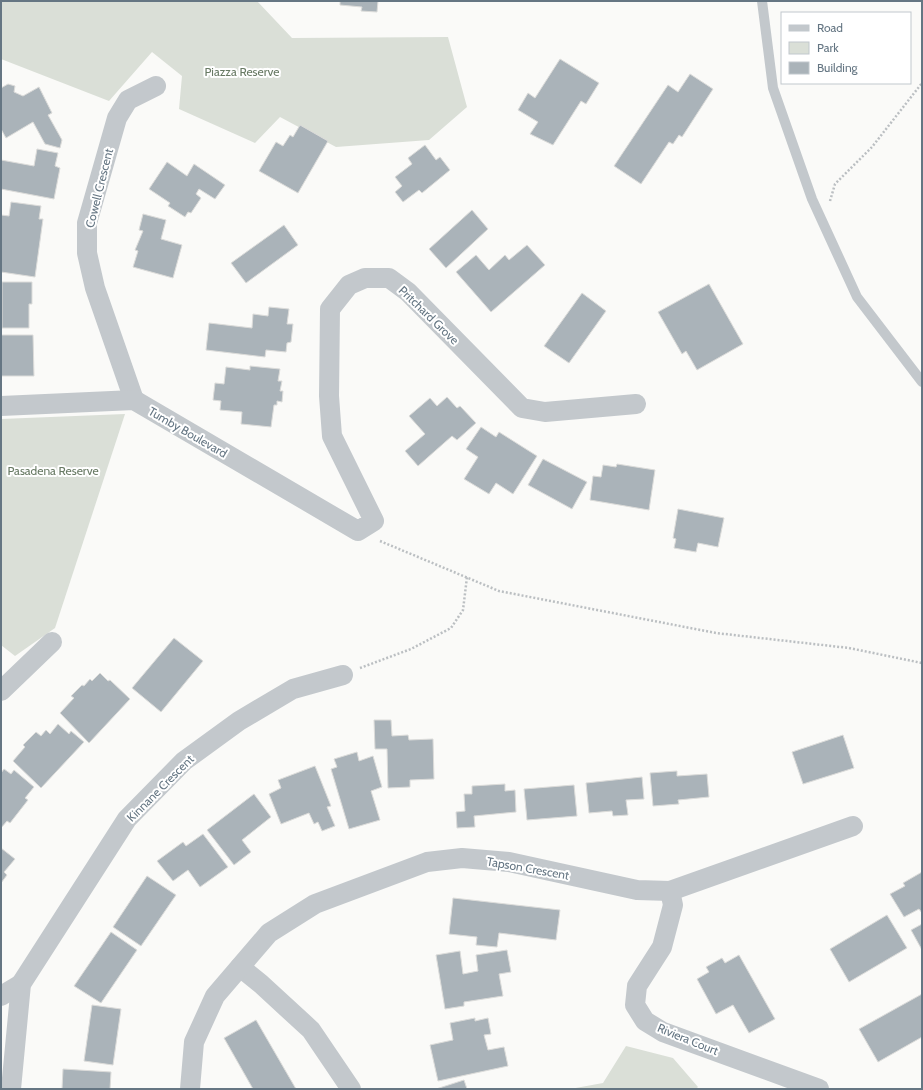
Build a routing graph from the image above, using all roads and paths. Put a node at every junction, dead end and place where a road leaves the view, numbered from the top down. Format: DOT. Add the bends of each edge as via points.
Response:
graph roads {
  1 [pos="762,1"];
  2 [pos="922,83"];
  3 [pos="156,86"];
  4 [pos="824,224"];
  5 [pos="922,382"];
  6 [pos="134,400"];
  7 [pos="636,404"];
  8 [pos="1,406"];
  9 [pos="358,531"];
  10 [pos="467,577"];
  11 [pos="52,642"];
  12 [pos="922,663"];
  13 [pos="343,675"];
  14 [pos="1,691"];
  15 [pos="853,826"];
  16 [pos="670,891"];
  17 [pos="240,967"];
  18 [pos="21,984"];
  19 [pos="1,996"];
  20 [pos="11,1089"];
  21 [pos="190,1089"];
  22 [pos="351,1089"];
  23 [pos="819,1089"];
  1 -- 4 [label="lane" via="773,88 812,199"];
  2 -- 4 [label="path" via="872,147 835,184"];
  3 -- 6 [label="street, Cowell Crescent" via="128,100 117,118 87,223 87,253 95,288"];
  4 -- 5 [label="lane" via="857,296"];
  6 -- 8 [label="street"];
  6 -- 9 [label="street, Tumby Boulevard"];
  7 -- 9 [label="street, Pritchard Grove" via="545,412 522,408 408,292 389,278 365,278 349,285 330,308 329,396 332,436 374,521"];
  9 -- 10 [label="path"];
  10 -- 12 [label="path" via="499,591 716,633 849,648"];
  10 -- 13 [label="path" via="463,610 451,628 411,649"];
  11 -- 14 [label="street"];
  13 -- 18 [label="street, Kinnane Crescent" via="293,689 239,721 184,761 127,819"];
  15 -- 16 [label="street, Tapson Crescent"];
  16 -- 17 [label="street, Tapson Crescent" via="637,890 509,862 462,858 427,862 315,904 269,932"];
  16 -- 23 [label="street, Riviera Court" via="673,905 662,947 637,986 635,1005 645,1021 663,1032"];
  17 -- 21 [label="street, Tapson Crescent" via="215,996 194,1042"];
  17 -- 22 [label="street" via="311,1030"];
  18 -- 19 [label="street, Kinnane Crescent"];
  18 -- 20 [label="street, Kinnane Crescent"];
}
